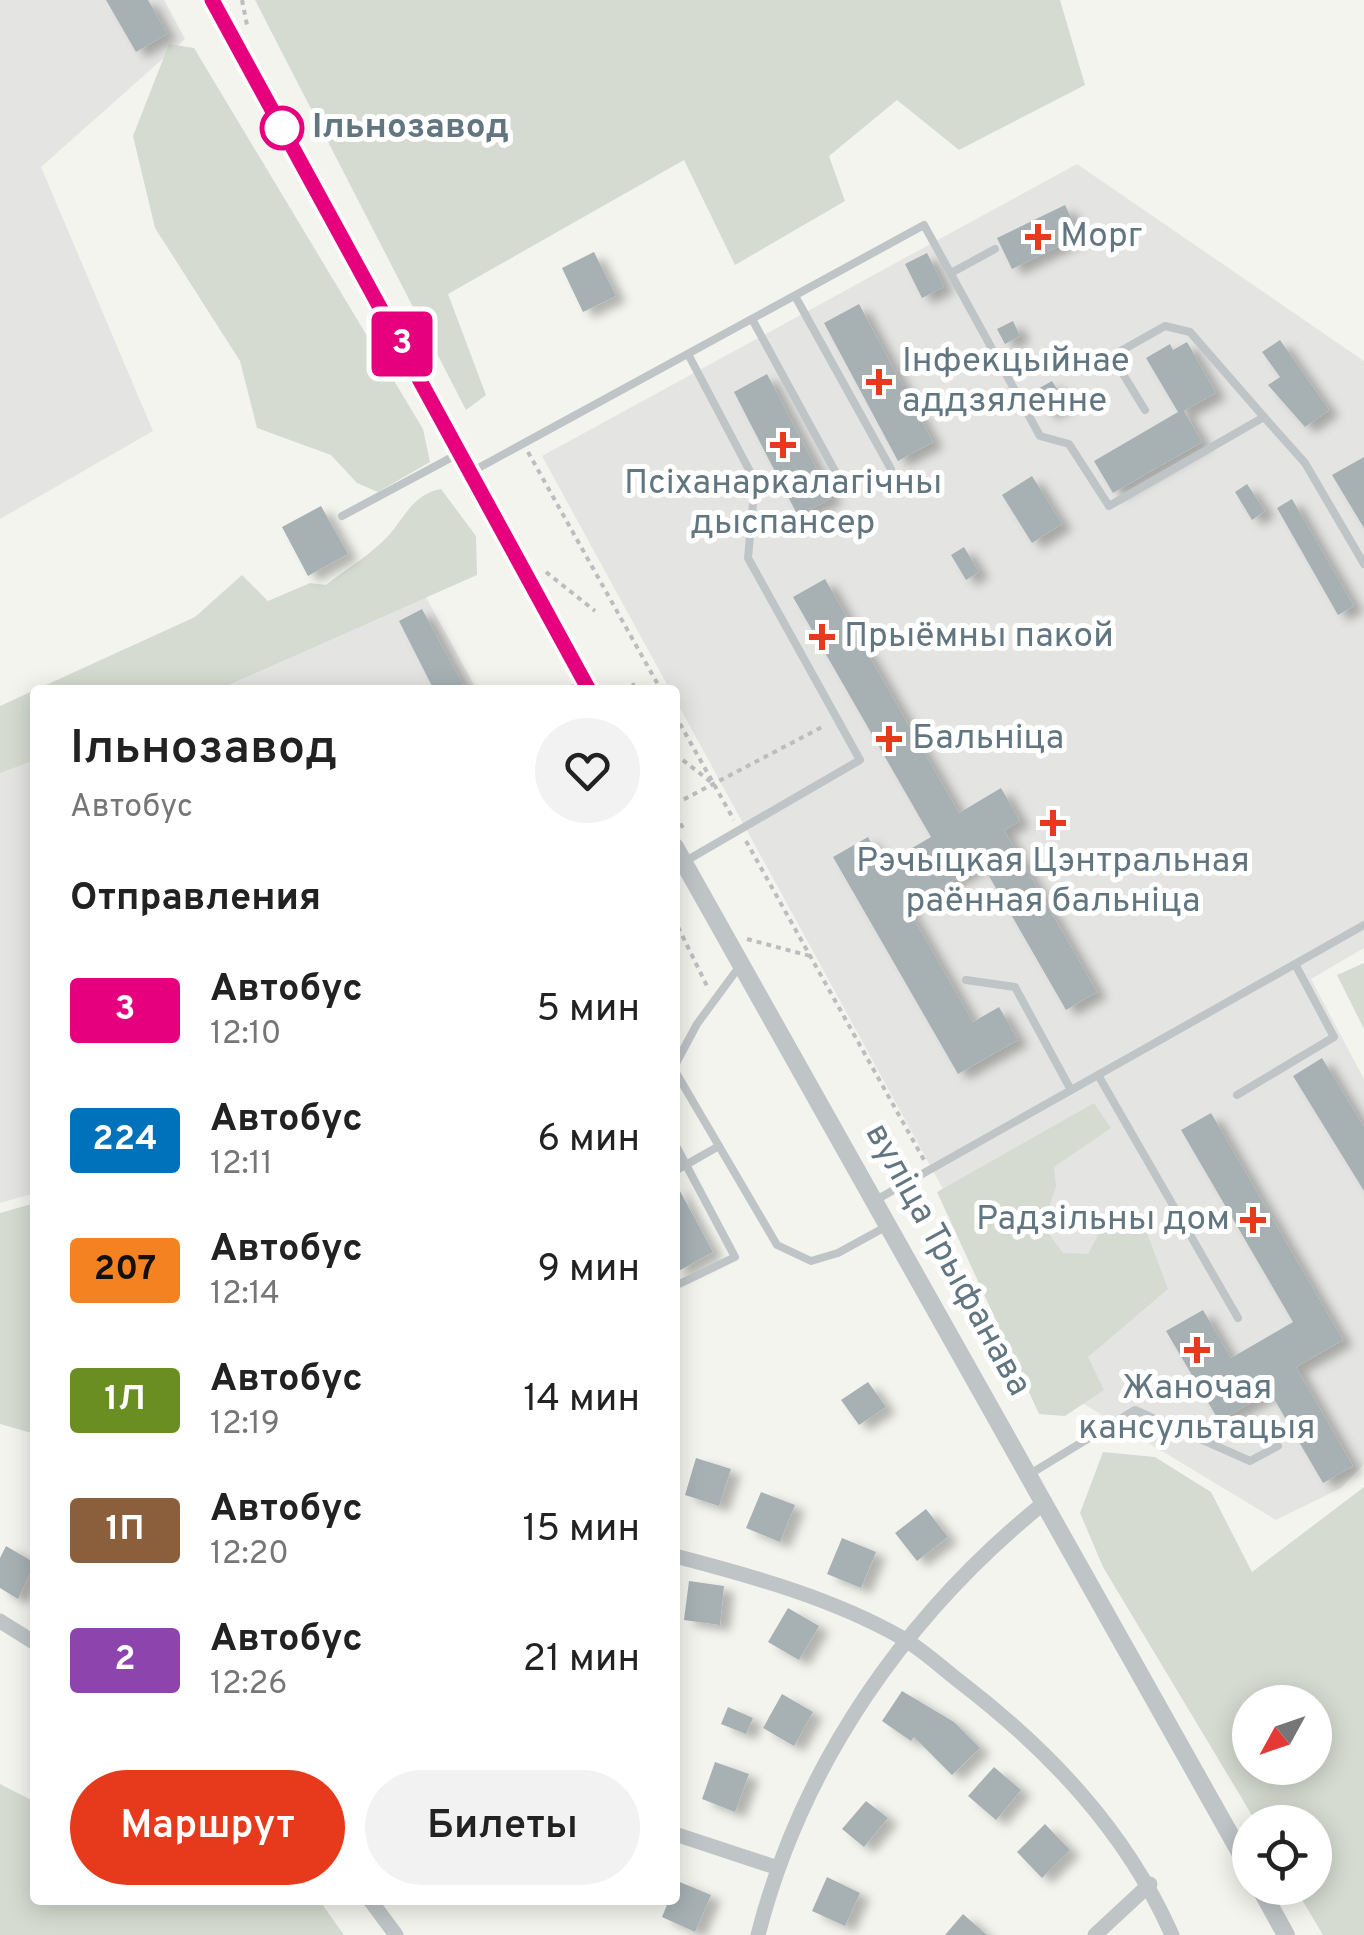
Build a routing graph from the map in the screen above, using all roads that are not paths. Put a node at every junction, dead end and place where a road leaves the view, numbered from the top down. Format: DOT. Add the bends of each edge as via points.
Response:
graph roads {
  1 [pos="212,0"];
  2 [pos="996,249"];
  3 [pos="951,273"];
  4 [pos="795,296"];
  5 [pos="752,319"];
  6 [pos="688,354"];
  7 [pos="1145,410"];
  8 [pos="1264,417"];
  9 [pos="462,452"];
  10 [pos="891,469"];
  11 [pos="473,471"];
  12 [pos="847,493"];
  13 [pos="342,516"];
  14 [pos="1364,564"];
  15 [pos="580,685"];
  16 [pos="685,854"];
  17 [pos="1364,925"];
  18 [pos="742,963"];
  19 [pos="1296,964"];
  20 [pos="966,980"];
  21 [pos="680,1059"];
  22 [pos="1098,1075"];
  23 [pos="680,1077"];
  24 [pos="1071,1090"];
  25 [pos="1237,1095"];
  26 [pos="719,1146"];
  27 [pos="680,1153"];
  28 [pos="686,1164"];
  29 [pos="680,1167"];
  30 [pos="876,1200"];
  31 [pos="890,1224"];
  32 [pos="680,1284"];
  33 [pos="1238,1318"];
  34 [pos="1278,1446"];
  35 [pos="1030,1474"];
  36 [pos="1045,1502"];
  37 [pos="680,1557"];
  38 [pos="0,1620"];
  39 [pos="30,1640"];
  40 [pos="905,1640"];
  41 [pos="680,1836"];
  42 [pos="1232,1838"];
  43 [pos="775,1867"];
  44 [pos="1150,1884"];
  45 [pos="374,1905"];
  46 [pos="1269,1905"];
  47 [pos="396,1935"];
  48 [pos="758,1935"];
  49 [pos="1095,1935"];
  50 [pos="1172,1935"];
  51 [pos="1286,1935"];
  1 -- 9 [label="street"];
  2 -- 3 [label="lane"];
  3 -- 4 [label="lane" via="924,225"];
  3 -- 8 [label="lane" via="1040,436 1069,444 1109,506"];
  4 -- 5 [label="lane"];
  4 -- 10 [label="lane"];
  5 -- 6 [label="lane"];
  5 -- 12 [label="lane"];
  6 -- 11 [label="lane"];
  6 -- 16 [label="lane" via="755,481 748,558 860,760"];
  7 -- 8 [label="lane" via="1112,356 1165,326 1190,332"];
  8 -- 14 [label="lane" via="1305,463"];
  9 -- 11 [label="street"];
  9 -- 13 [label="lane"];
  11 -- 15 [label="street"];
  16 -- 18 [label="street, вуліца Трыфанава"];
  17 -- 19 [label="lane"];
  18 -- 21 [label="lane"];
  18 -- 30 [label="street, вуліца Трыфанава"];
  19 -- 22 [label="lane"];
  19 -- 25 [label="lane" via="1334,1037"];
  20 -- 24 [label="lane" via="1015,988"];
  22 -- 24 [label="lane"];
  22 -- 33 [label="lane"];
  23 -- 26 [label="lane"];
  24 -- 30 [label="lane"];
  26 -- 28 [label="lane"];
  26 -- 31 [label="lane" via="778,1245 812,1261"];
  27 -- 28 [label="lane"];
  28 -- 29 [label="lane"];
  28 -- 32 [label="lane" via="735,1256"];
  30 -- 31 [label="street, вуліца Трыфанава"];
  31 -- 35 [label="street, вуліца Трыфанава"];
  34 -- 35 [label="lane" via="1250,1461 1135,1410"];
  35 -- 36 [label="street, вуліца Трыфанава"];
  36 -- 40 [label="street" via="1008,1531"];
  36 -- 42 [label="street, вуліца Трыфанава"];
  37 -- 40 [label="street" via="795,1591"];
  38 -- 39 [label="street"];
  40 -- 43 [label="street" via="827,1754"];
  40 -- 44 [label="street" via="1003,1714 1086,1795"];
  41 -- 43 [label="street"];
  43 -- 48 [label="street"];
  44 -- 49 [label="street"];
  44 -- 50 [label="street"];
  45 -- 47 [label="street"];
  46 -- 51 [label="street"];
}
